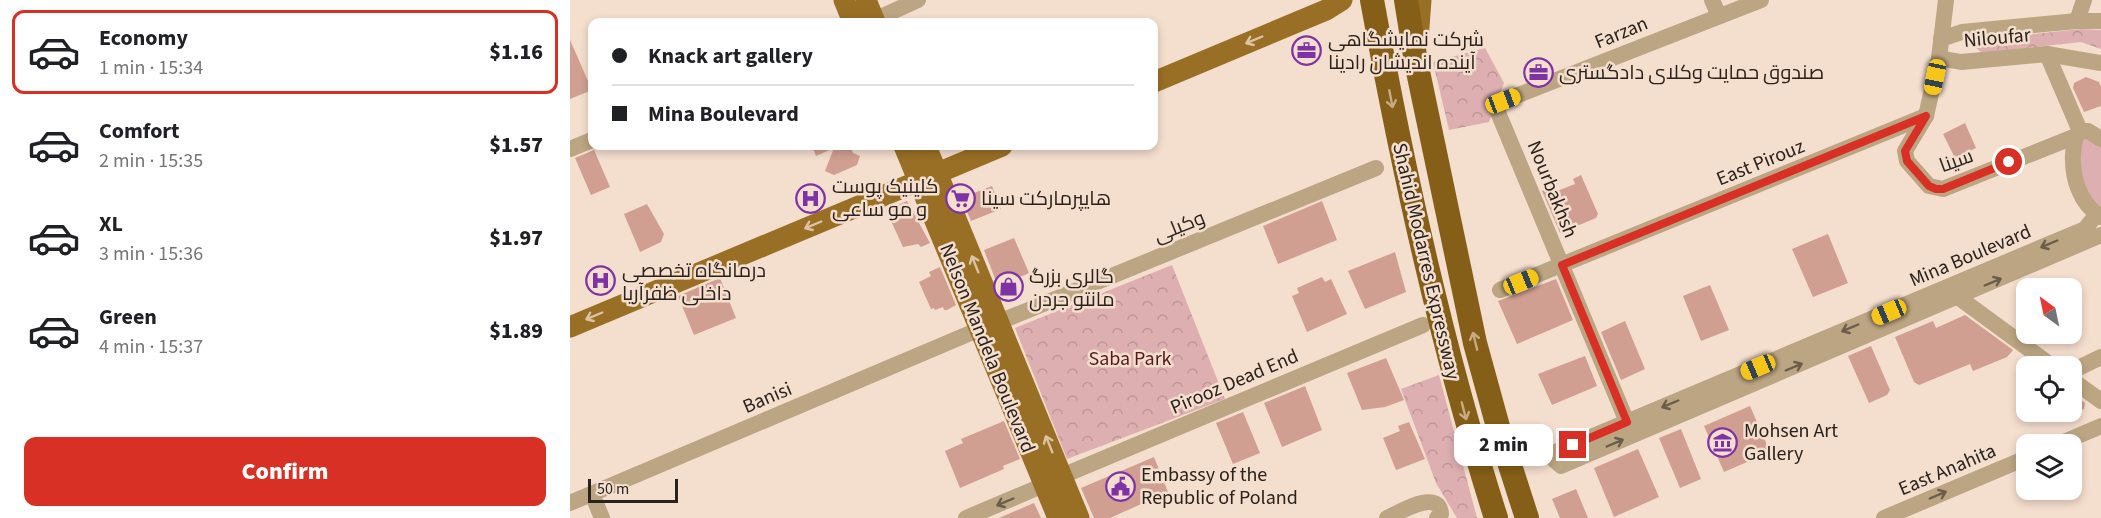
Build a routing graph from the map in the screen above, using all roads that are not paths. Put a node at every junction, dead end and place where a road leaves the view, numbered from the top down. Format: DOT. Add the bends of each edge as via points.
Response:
graph roads {
  1 [pos="844,0"];
  2 [pos="866,0"];
  3 [pos="918,0"];
  4 [pos="1342,0"];
  5 [pos="1372,0"];
  6 [pos="1406,0"];
  7 [pos="1421,0"];
  8 [pos="1712,0"];
  9 [pos="1761,0"];
  10 [pos="1946,0"];
  11 [pos="2084,0"];
  12 [pos="1719,16"];
  13 [pos="864,18"];
  14 [pos="868,18"];
  15 [pos="877,18"];
  16 [pos="2077,21"];
  17 [pos="2101,21"];
  18 [pos="1941,39"];
  19 [pos="2047,54"];
  20 [pos="1939,58"];
  21 [pos="1416,62"];
  22 [pos="2101,63"];
  23 [pos="1158,80"];
  24 [pos="1498,105"];
  25 [pos="1926,116"];
  26 [pos="2089,132"];
  27 [pos="588,142"];
  28 [pos="570,149"];
  29 [pos="907,150"];
  30 [pos="926,150"];
  31 [pos="992,150"];
  32 [pos="1376,168"];
  33 [pos="928,177"];
  34 [pos="2099,215"];
  35 [pos="2101,235"];
  36 [pos="1562,265"];
  37 [pos="1500,290"];
  38 [pos="1958,297"];
  39 [pos="1423,325"];
  40 [pos="989,326"];
  41 [pos="570,327"];
  42 [pos="2038,356"];
  43 [pos="2101,357"];
  44 [pos="2082,366"];
  45 [pos="2082,388"];
  46 [pos="2101,402"];
  47 [pos="1627,422"];
  48 [pos="2101,426"];
  49 [pos="2082,434"];
  50 [pos="2016,462"];
  51 [pos="1053,481"];
  52 [pos="592,494"];
  53 [pos="570,503"];
  54 [pos="602,518"];
  55 [pos="966,518"];
  56 [pos="1058,518"];
  57 [pos="1079,518"];
  58 [pos="1387,518"];
  59 [pos="1437,518"];
  60 [pos="1496,518"];
  61 [pos="1527,518"];
  62 [pos="1884,518"];
  1 -- 13 [label="main road"];
  2 -- 14 [label="main road"];
  3 -- 15 [label="street"];
  4 -- 23 [label="main road, one-way"];
  5 -- 60 [label="highway, Shahid Modarres Expressway, one-way" via="1418,234"];
  6 -- 21 [label="highway, Shahid Modarres Expressway"];
  7 -- 21 [label="main road"];
  8 -- 12 [label="street"];
  9 -- 12 [label="street, Farzan"];
  10 -- 18 [label="street"];
  11 -- 16 [label="street"];
  12 -- 24 [label="street, Farzan"];
  16 -- 17 [label="street"];
  16 -- 18 [label="street" via="1962,32"];
  18 -- 20 [label="street"];
  19 -- 20 [label="street, Niloufar" via="1961,62"];
  19 -- 22 [label="street"];
  19 -- 26 [label="street, Niloufar"];
  20 -- 25 [label="street"];
  61 -- 21 [label="highway, Shahid Modarres Expressway, one-way" via="1475,343"];
  24 -- 36 [label="street, Nourbakhsh"];
  25 -- 26 [label="street, سینا" via="1905,156 1929,186 1936,189"];
  25 -- 36 [label="street, East Pirouz"];
  26 -- 34 [label="street, Niloufar" via="2073,171 2081,194"];
  27 -- 28 [label="street"];
  29 -- 33 [label="main road, Nelson Mandela Boulevard"];
  30 -- 33 [label="main road, Nelson Mandela Boulevard"];
  31 -- 33 [label="main road"];
  32 -- 40 [label="street, وكيلی"];
  33 -- 40 [label="main road, Nelson Mandela Boulevard"];
  33 -- 41 [label="main road, one-way"];
  34 -- 47 [label="street, Mina Boulevard, one-way" via="2085,229"];
  38 -- 35 [label="street, Mina Boulevard, one-way"];
  36 -- 37 [label="street, East Pirouz"];
  36 -- 47 [label="street, Nourbakhsh"];
  38 -- 42 [label="street"];
  47 -- 38 [label="street, Mina Boulevard, one-way" via="1558,459"];
  39 -- 51 [label="street, Pirooz Dead End"];
  40 -- 51 [label="main road, Nelson Mandela Boulevard"];
  40 -- 52 [label="street, Banisi"];
  43 -- 44 [label="street"];
  45 -- 46 [label="street"];
  48 -- 49 [label="street"];
  62 -- 50 [label="street, East Anahita, one-way"];
  51 -- 55 [label="street, Pirooz Dead End, one-way"];
  51 -- 56 [label="main road, Nelson Mandela Boulevard"];
  51 -- 57 [label="main road, Nelson Mandela Boulevard"];
  52 -- 53 [label="street, Banisi"];
  52 -- 54 [label="street"];
  58 -- 59 [label="street" via="1433,501 1440,508"];
}
